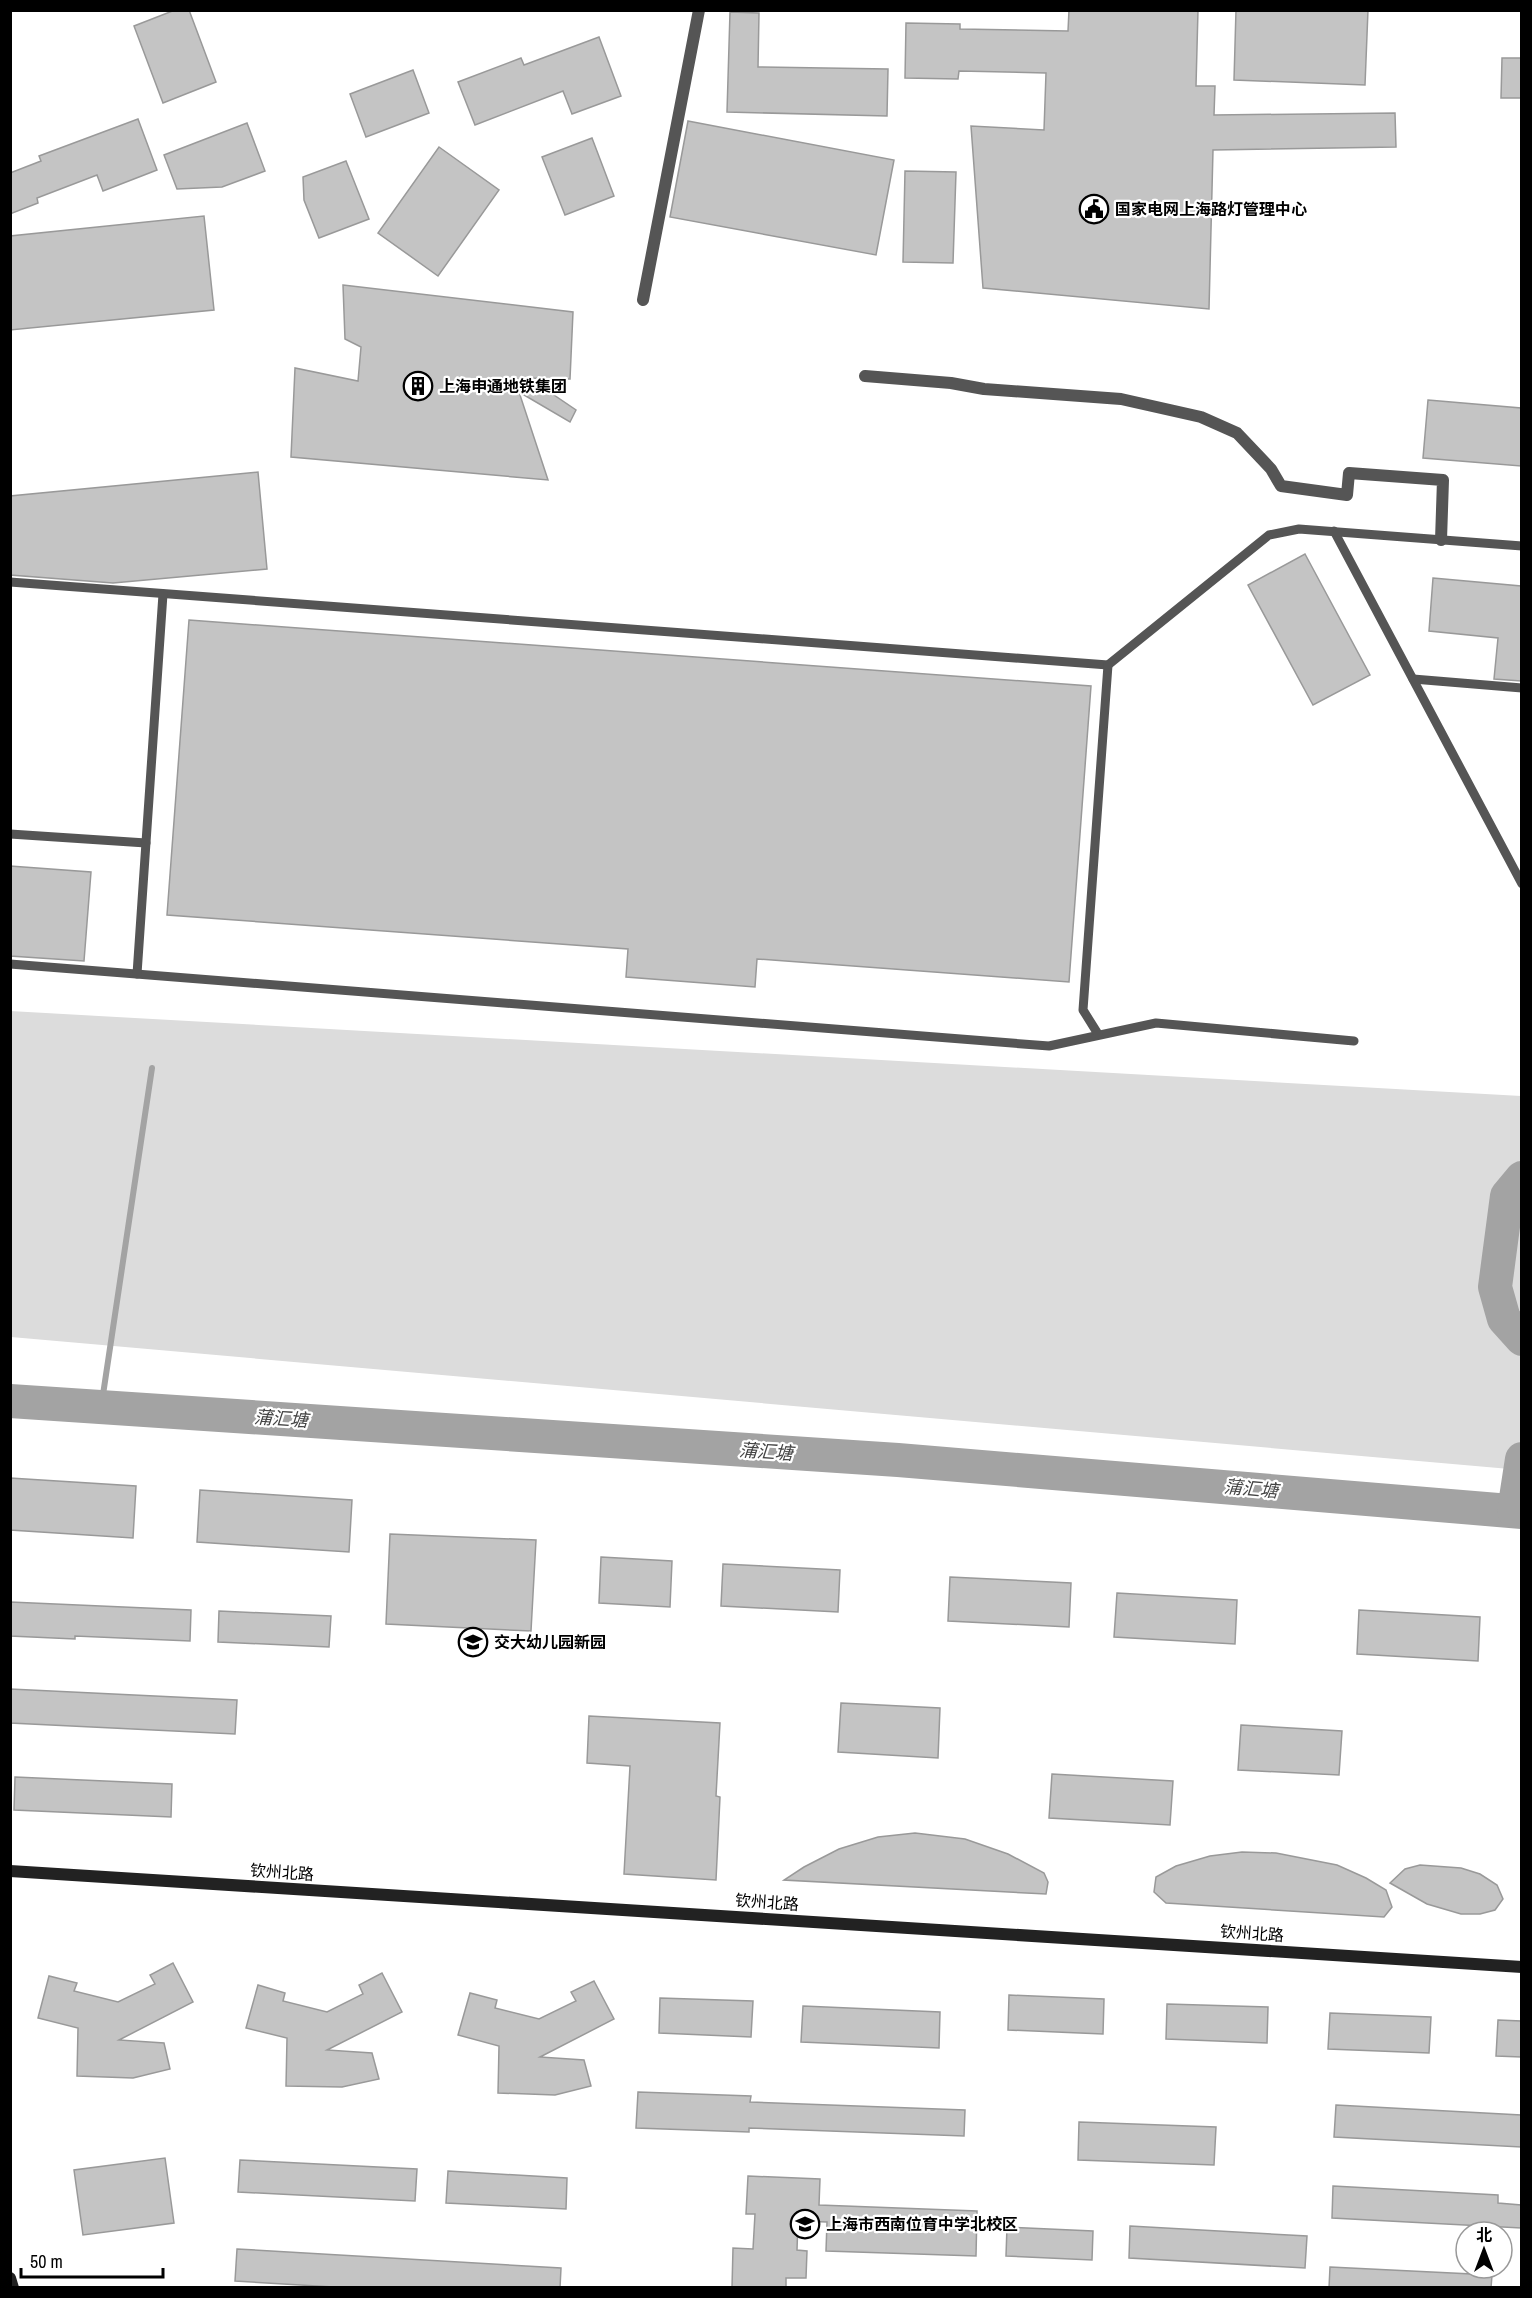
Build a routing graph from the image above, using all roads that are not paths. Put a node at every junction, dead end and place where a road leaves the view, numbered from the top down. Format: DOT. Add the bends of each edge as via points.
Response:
graph roads {
  1 [pos="699,10"];
  2 [pos="643,300"];
  3 [pos="865,376"];
  4 [pos="1334,531"];
  5 [pos="1442,540"];
  6 [pos="1521,546"];
  7 [pos="10,582"];
  8 [pos="163,594"];
  9 [pos="1108,665"];
  10 [pos="1413,679"];
  11 [pos="1521,688"];
  12 [pos="10,834"];
  13 [pos="146,843"];
  14 [pos="1521,884"];
  15 [pos="10,964"];
  16 [pos="137,974"];
  17 [pos="1098,1034"];
  18 [pos="1354,1041"];
  19 [pos="10,1871"];
  20 [pos="1521,1967"];
  21 [pos="10,2278"];
  22 [pos="13,2288"];
  1 -- 2 [label="street"];
  3 -- 5 [label="street" via="1121,399 1201,417 1237,432 1281,486 1347,495 1349,473 1443,480"];
  4 -- 5 [label="lane"];
  4 -- 9 [label="lane" via="1299,529 1269,535"];
  4 -- 10 [label="lane"];
  5 -- 6 [label="lane"];
  7 -- 8 [label="lane"];
  8 -- 9 [label="lane"];
  8 -- 13 [label="lane"];
  9 -- 17 [label="lane" via="1083,1010"];
  10 -- 11 [label="lane"];
  10 -- 14 [label="lane"];
  12 -- 13 [label="lane"];
  13 -- 16 [label="lane"];
  15 -- 16 [label="lane"];
  16 -- 17 [label="lane" via="1049,1046"];
  17 -- 18 [label="lane" via="1156,1023"];
  19 -- 20 [label="street, 钦州北路"];
  21 -- 22 [label="street"];
}
